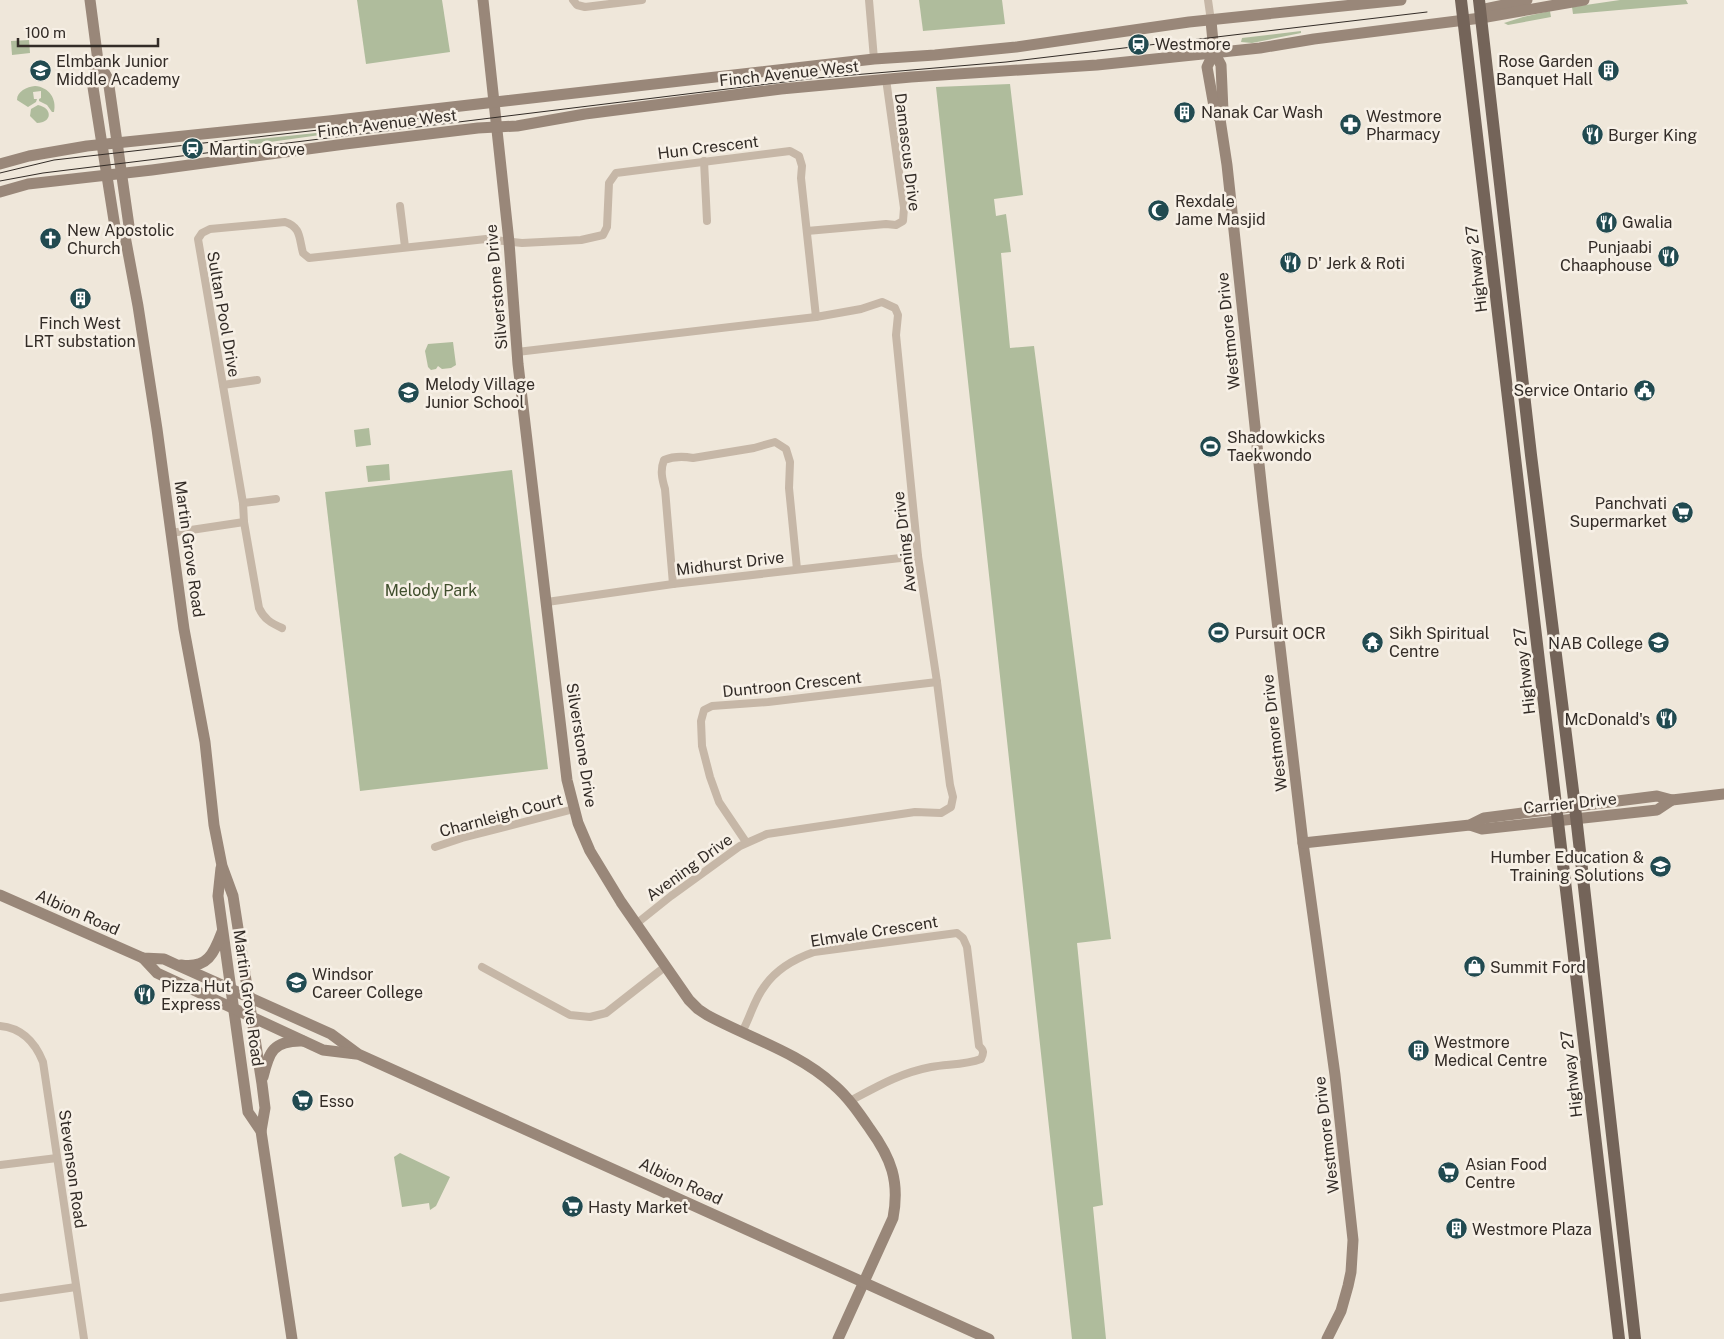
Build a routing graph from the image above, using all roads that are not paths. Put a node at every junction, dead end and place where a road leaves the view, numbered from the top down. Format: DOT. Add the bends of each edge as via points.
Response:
graph roads {
  1 [pos="90,0"];
  2 [pos="483,0"];
  3 [pos="573,0"];
  4 [pos="642,0"];
  5 [pos="869,0"];
  6 [pos="1208,0"];
  7 [pos="1401,0"];
  8 [pos="1461,0"];
  9 [pos="1527,0"];
  10 [pos="1584,0"];
  11 [pos="1480,9"];
  12 [pos="1463,16"];
  13 [pos="1211,21"];
  14 [pos="1214,52"];
  15 [pos="874,59"];
  16 [pos="98,60"];
  17 [pos="886,79"];
  18 [pos="495,101"];
  19 [pos="497,127"];
  20 [pos="118,143"];
  21 [pos="102,145"];
  22 [pos="704,161"];
  23 [pos="0,164"];
  24 [pos="122,173"];
  25 [pos="106,175"];
  26 [pos="0,192"];
  27 [pos="400,206"];
  28 [pos="707,221"];
  29 [pos="807,231"];
  30 [pos="125,236"];
  31 [pos="508,242"];
  32 [pos="405,247"];
  33 [pos="816,317"];
  34 [pos="518,352"];
  35 [pos="257,380"];
  36 [pos="223,385"];
  37 [pos="276,499"];
  38 [pos="243,503"];
  39 [pos="244,522"];
  40 [pos="171,533"];
  41 [pos="918,556"];
  42 [pos="798,569"];
  43 [pos="673,584"];
  44 [pos="547,602"];
  45 [pos="282,628"];
  46 [pos="937,682"];
  47 [pos="1724,794"];
  48 [pos="574,809"];
  49 [pos="1575,814"];
  50 [pos="1557,815"];
  51 [pos="746,842"];
  52 [pos="1303,843"];
  53 [pos="435,847"];
  54 [pos="222,866"];
  55 [pos="0,895"];
  56 [pos="636,924"];
  57 [pos="223,932"];
  58 [pos="143,958"];
  59 [pos="177,965"];
  60 [pos="666,966"];
  61 [pos="482,968"];
  62 [pos="231,989"];
  63 [pos="248,997"];
  64 [pos="234,1008"];
  65 [pos="251,1016"];
  66 [pos="0,1026"];
  67 [pos="742,1032"];
  68 [pos="306,1042"];
  69 [pos="358,1054"];
  70 [pos="262,1084"];
  71 [pos="850,1101"];
  72 [pos="261,1131"];
  73 [pos="57,1158"];
  74 [pos="0,1165"];
  75 [pos="864,1282"];
  76 [pos="76,1287"];
  77 [pos="0,1298"];
  78 [pos="84,1339"];
  79 [pos="292,1339"];
  80 [pos="838,1339"];
  81 [pos="989,1339"];
  82 [pos="1327,1339"];
  83 [pos="1619,1339"];
  84 [pos="1635,1339"];
  1 -- 16 [label="main road, Martin Grove Road"];
  2 -- 18 [label="main road, Silverstone Drive"];
  3 -- 4 [label="street" via="576,5 585,7"];
  5 -- 15 [label="street"];
  6 -- 13 [label="street, Westmore Drive"];
  7 -- 13 [label="main road, Finch Avenue West"];
  8 -- 12 [label="main road, Highway 27"];
  9 -- 11 [label="main road, Finch Avenue West"];
  10 -- 11 [label="main road, Finch Avenue West"];
  11 -- 12 [label="main road, Finch Avenue West"];
  11 -- 49 [label="main road, Highway 27"];
  12 -- 14 [label="main road, Finch Avenue West" via="1260,48"];
  12 -- 50 [label="main road, Highway 27"];
  13 -- 14 [label="main road, Westmore Drive"];
  13 -- 15 [label="main road, Finch Avenue West" via="1016,47"];
  14 -- 17 [label="main road, Finch Avenue West" via="1078,66"];
  14 -- 52 [label="main road, Westmore Drive" via="1221,65 1223,111 1220,119"];
  15 -- 18 [label="main road, Finch Avenue West"];
  16 -- 20 [label="main road, Martin Grove Road" via="108,79"];
  16 -- 21 [label="main road, Martin Grove Road" via="92,81"];
  17 -- 19 [label="main road, Finch Avenue West" via="683,101"];
  17 -- 29 [label="street, Damascus Drive" via="904,208 903,221 896,225"];
  18 -- 19 [label="main road, Silverstone Drive"];
  18 -- 20 [label="main road, Finch Avenue West"];
  19 -- 24 [label="main road, Finch Avenue West"];
  19 -- 31 [label="main road, Silverstone Drive"];
  20 -- 21 [label="main road, Finch Avenue West"];
  20 -- 24 [label="main road, Martin Grove Road"];
  21 -- 23 [label="main road, Finch Avenue West" via="56,151"];
  21 -- 25 [label="main road, Martin Grove Road"];
  22 -- 28 [label="street"];
  22 -- 29 [label="street, Hun Crescent" via="790,151 799,156"];
  22 -- 31 [label="street, Hun Crescent" via="616,173 609,183 607,227 603,235 581,240"];
  24 -- 25 [label="main road, Finch Avenue West"];
  24 -- 30 [label="main road, Martin Grove Road" via="129,226"];
  25 -- 26 [label="main road, Finch Avenue West" via="28,184"];
  25 -- 30 [label="main road, Martin Grove Road" via="115,227"];
  27 -- 32 [label="street"];
  29 -- 33 [label="street, Hun Crescent"];
  30 -- 40 [label="main road, Martin Grove Road"];
  31 -- 32 [label="street, Sultan Pool Drive" via="490,239"];
  31 -- 34 [label="main road, Silverstone Drive"];
  32 -- 36 [label="street, Sultan Pool Drive" via="309,258 303,253 294,224 285,222 210,229 202,233 198,239"];
  33 -- 34 [label="street, Avening Drive"];
  33 -- 41 [label="street, Avening Drive" via="861,310 882,302 895,308 898,314 896,335"];
  34 -- 44 [label="main road, Silverstone Drive"];
  35 -- 36 [label="street"];
  36 -- 38 [label="street, Sultan Pool Drive"];
  37 -- 38 [label="street"];
  38 -- 39 [label="street, Sultan Pool Drive"];
  39 -- 40 [label="street"];
  39 -- 45 [label="street, Sultan Pool Drive" via="259,608 263,617"];
  40 -- 54 [label="main road, Martin Grove Road"];
  41 -- 42 [label="street, Midhurst Drive"];
  41 -- 46 [label="street, Avening Drive"];
  42 -- 43 [label="street, Midhurst Drive"];
  42 -- 43 [label="street" via="789,488 790,462 786,449 775,442 693,458 673,456 664,460 661,467"];
  43 -- 44 [label="street, Midhurst Drive"];
  44 -- 48 [label="main road, Silverstone Drive" via="567,780"];
  46 -- 51 [label="street, Avening Drive" via="953,797 951,807 941,814 915,812 767,834"];
  46 -- 51 [label="street, Duntroon Crescent" via="712,706 704,710 702,746 710,778 720,802"];
  47 -- 49 [label="main road, Carrier Drive" via="1672,800 1657,810"];
  48 -- 53 [label="street, Charnleigh Court"];
  48 -- 56 [label="main road, Silverstone Drive" via="590,851"];
  49 -- 50 [label="main road, Carrier Drive"];
  49 -- 84 [label="main road, Highway 27"];
  50 -- 52 [label="main road, Carrier Drive" via="1482,829 1470,825"];
  50 -- 83 [label="main road, Highway 27"];
  51 -- 56 [label="street, Avening Drive"];
  52 -- 82 [label="main road, Westmore Drive" via="1354,1240 1348,1286 1341,1311"];
  54 -- 57 [label="main road, Martin Grove Road" via="218,896"];
  54 -- 63 [label="main road, Martin Grove Road" via="233,896"];
  55 -- 58 [label="main road, Albion Road"];
  56 -- 60 [label="main road, Silverstone Drive"];
  57 -- 59 [label="main road" via="205,962"];
  57 -- 62 [label="main road, Martin Grove Road"];
  58 -- 59 [label="main road, Albion Road" via="164,959"];
  58 -- 64 [label="main road, Albion Road" via="157,973"];
  59 -- 62 [label="main road, Albion Road"];
  60 -- 61 [label="street" via="606,1013 590,1017 570,1015"];
  60 -- 67 [label="main road, Silverstone Drive" via="698,1009"];
  62 -- 63 [label="main road, Albion Road"];
  62 -- 64 [label="main road, Martin Grove Road"];
  63 -- 65 [label="main road, Martin Grove Road"];
  63 -- 69 [label="main road, Albion Road" via="331,1034"];
  64 -- 65 [label="main road, Albion Road"];
  64 -- 72 [label="main road, Martin Grove Road" via="248,1112"];
  65 -- 68 [label="main road, Albion Road"];
  65 -- 70 [label="main road, Martin Grove Road"];
  66 -- 73 [label="street, Stevenson Road" via="12,1028 28,1037 39,1052"];
  67 -- 71 [label="main road, Silverstone Drive" via="821,1074"];
  67 -- 71 [label="street, Elmvale Crescent" via="763,987 780,969 797,958 814,952 957,933 964,938 967,947 979,1046 984,1054 981,1059 903,1074"];
  68 -- 69 [label="main road, Albion Road" via="323,1050"];
  68 -- 70 [label="main road" via="276,1046 268,1057"];
  69 -- 75 [label="main road, Albion Road"];
  70 -- 72 [label="main road, Martin Grove Road" via="265,1108"];
  71 -- 75 [label="main road, Silverstone Drive" via="887,1154 895,1183 893,1218"];
  72 -- 79 [label="main road, Martin Grove Road"];
  73 -- 74 [label="street"];
  73 -- 76 [label="street, Stevenson Road"];
  75 -- 80 [label="main road, Silverstone Drive"];
  75 -- 81 [label="main road, Albion Road"];
  76 -- 77 [label="street"];
  76 -- 78 [label="street, Stevenson Road"];
}
